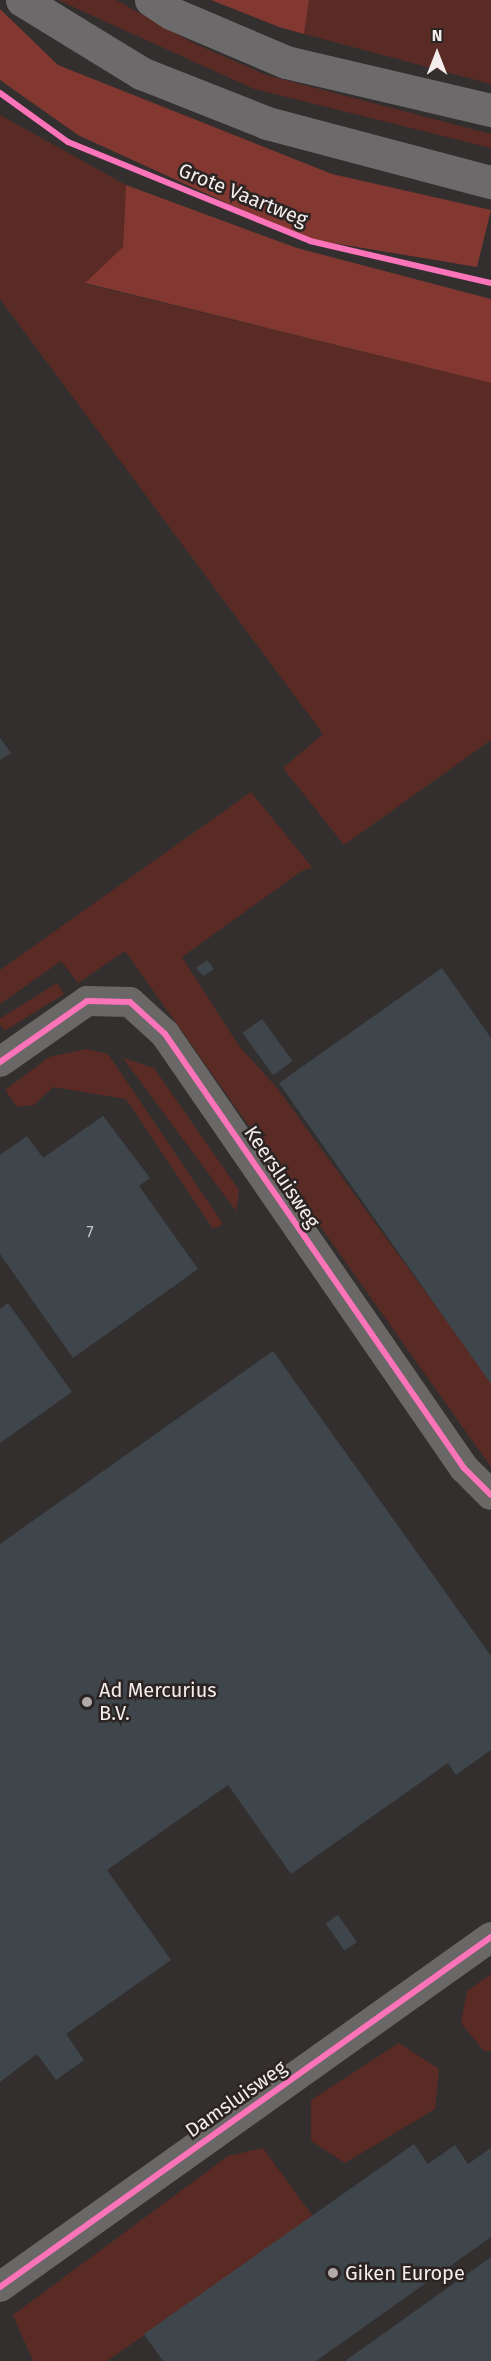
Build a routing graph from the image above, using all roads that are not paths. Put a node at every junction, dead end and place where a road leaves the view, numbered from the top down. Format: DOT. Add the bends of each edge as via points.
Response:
graph roads {
  1 [pos="22,0"];
  2 [pos="151,0"];
  3 [pos="491,110"];
  4 [pos="491,182"];
  5 [pos="0,1062"];
  6 [pos="491,1495"];
  7 [pos="491,1937"];
  8 [pos="0,2287"];
  1 -- 4 [label="main road" via="141,73 267,123"];
  2 -- 3 [label="main road" via="171,13 286,62"];
  5 -- 6 [label="street, Keersluisweg" via="87,1001 130,1002 165,1034 464,1468"];
  7 -- 8 [label="street, Damsluisweg"];
}
